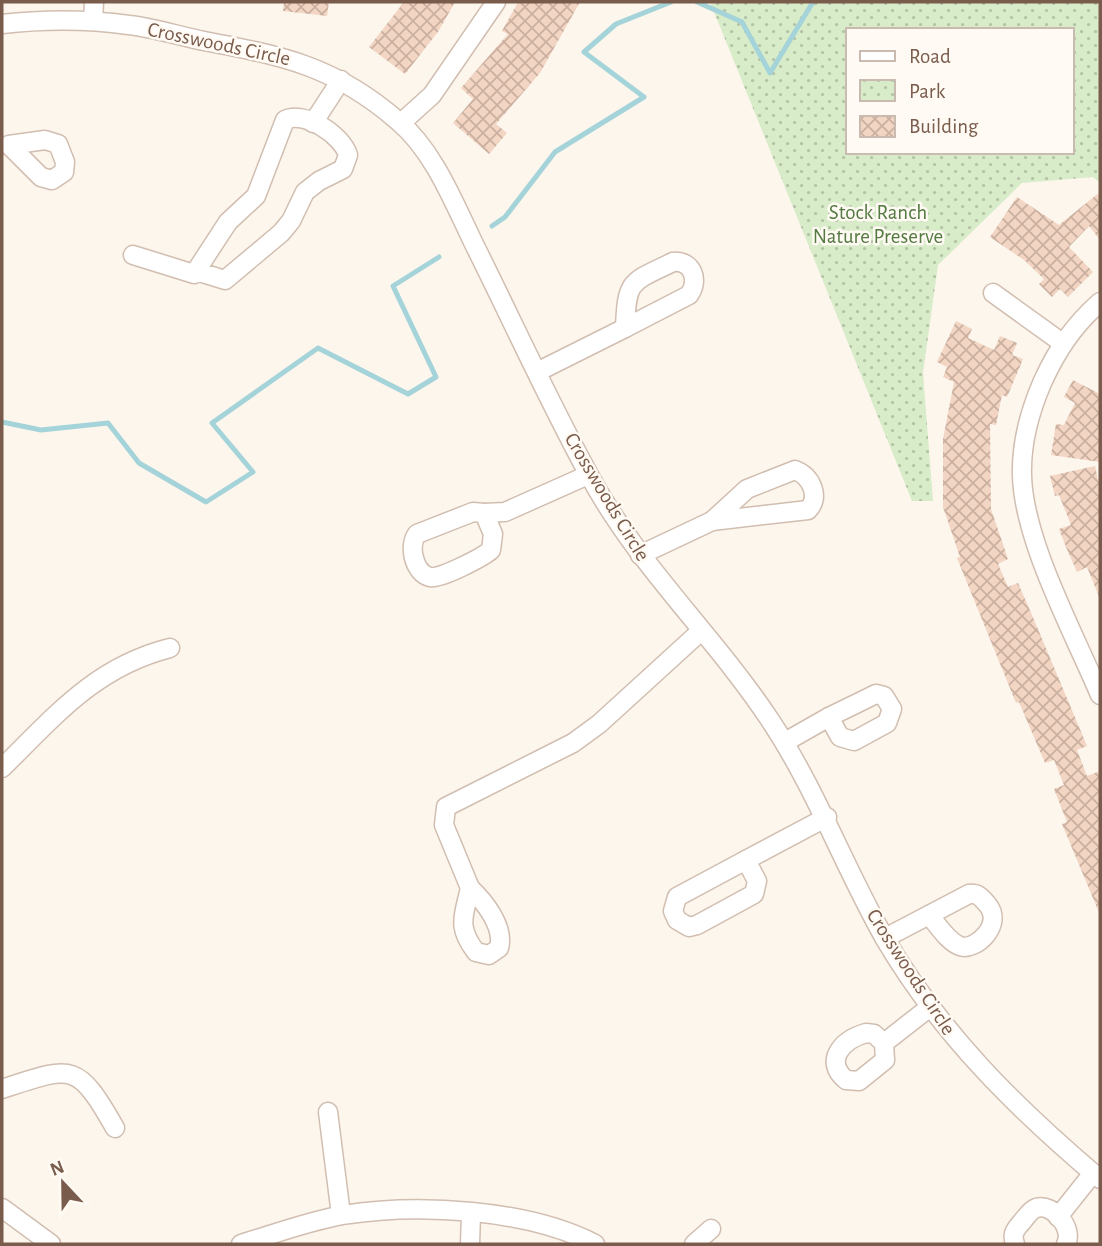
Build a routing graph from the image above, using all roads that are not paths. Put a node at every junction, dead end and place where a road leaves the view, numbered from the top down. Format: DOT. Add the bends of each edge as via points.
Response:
graph roads {
  1 [pos="94,2"];
  2 [pos="496,2"];
  3 [pos="93,21"];
  4 [pos="2,24"];
  5 [pos="341,80"];
  6 [pos="313,123"];
  7 [pos="401,123"];
  8 [pos="134,255"];
  9 [pos="196,271"];
  10 [pos="993,293"];
  11 [pos="1100,302"];
  12 [pos="625,328"];
  13 [pos="1061,342"];
  14 [pos="537,372"];
  15 [pos="588,475"];
  16 [pos="484,513"];
  17 [pos="712,522"];
  18 [pos="640,555"];
  19 [pos="701,631"];
  20 [pos="170,648"];
  21 [pos="1100,695"];
  22 [pos="829,718"];
  23 [pos="785,741"];
  24 [pos="2,768"];
  25 [pos="827,817"];
  26 [pos="746,859"];
  27 [pos="470,888"];
  28 [pos="929,915"];
  29 [pos="885,938"];
  30 [pos="930,1007"];
  31 [pos="884,1043"];
  32 [pos="2,1089"];
  33 [pos="328,1112"];
  34 [pos="114,1128"];
  35 [pos="1097,1176"];
  36 [pos="2,1208"];
  37 [pos="471,1214"];
  38 [pos="341,1215"];
  39 [pos="1058,1217"];
  40 [pos="711,1229"];
  41 [pos="41,1242"];
  42 [pos="241,1244"];
  43 [pos="470,1244"];
  44 [pos="595,1244"];
  45 [pos="694,1244"];
  46 [pos="1015,1244"];
  47 [pos="1066,1244"];
  1 -- 3 [label="street"];
  2 -- 7 [label="street" via="432,95"];
  3 -- 4 [label="street, Crosswoods Circle"];
  3 -- 5 [label="street, Crosswoods Circle" via="267,52"];
  5 -- 6 [label="street"];
  5 -- 7 [label="street, Crosswoods Circle"];
  6 -- 9 [label="street" via="298,116 285,120 256,196 228,222"];
  6 -- 9 [label="street" via="346,148 344,169 305,192 281,233 225,280"];
  7 -- 14 [label="street, Crosswoods Circle" via="444,185"];
  8 -- 9 [label="street"];
  10 -- 13 [label="street"];
  11 -- 13 [label="street"];
  12 -- 14 [label="street"];
  13 -- 21 [label="street" via="1033,404 1022,476 1036,540"];
  14 -- 15 [label="street, Crosswoods Circle"];
  15 -- 16 [label="street" via="505,512"];
  15 -- 18 [label="street, Crosswoods Circle"];
  16 -- 16 [label="street" via="461,515 417,534 411,546 421,572 438,577 486,554 494,541"];
  17 -- 17 [label="street" via="747,489 788,471 802,472 814,491 812,505 802,512"];
  17 -- 18 [label="street"];
  18 -- 19 [label="street, Crosswoods Circle"];
  19 -- 23 [label="street, Crosswoods Circle"];
  19 -- 27 [label="street" via="573,743 446,807 444,825"];
  20 -- 24 [label="street" via="125,662 100,676"];
  22 -- 23 [label="street"];
  23 -- 25 [label="street, Crosswoods Circle"];
  25 -- 26 [label="street"];
  25 -- 29 [label="street, Crosswoods Circle"];
  26 -- 26 [label="street" via="757,881 754,894 697,925 689,927 677,920 673,911 677,897"];
  28 -- 29 [label="street"];
  29 -- 30 [label="street, Crosswoods Circle"];
  30 -- 31 [label="street"];
  30 -- 35 [label="street, Crosswoods Circle" via="988,1078"];
  32 -- 34 [label="street" via="50,1073 75,1076 93,1090"];
  33 -- 38 [label="street"];
  35 -- 39 [label="street"];
  36 -- 41 [label="street"];
  37 -- 38 [label="street" via="408,1210"];
  37 -- 43 [label="street"];
  37 -- 44 [label="street" via="543,1225"];
  38 -- 42 [label="street"];
  39 -- 46 [label="street" via="1046,1209 1032,1210 1014,1233"];
  39 -- 47 [label="street" via="1070,1235"];
  40 -- 45 [label="street"];
}
